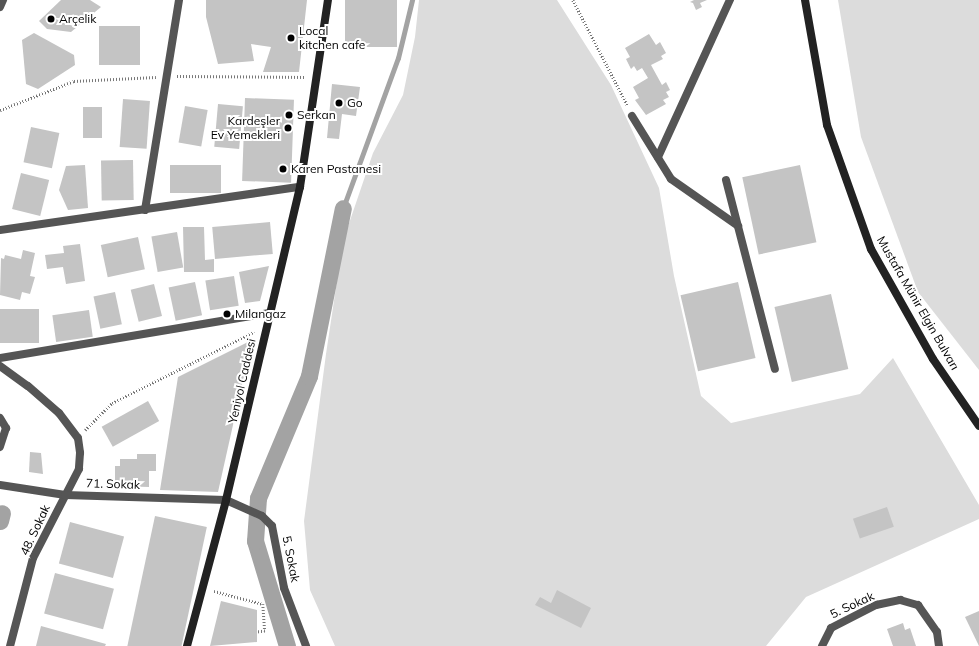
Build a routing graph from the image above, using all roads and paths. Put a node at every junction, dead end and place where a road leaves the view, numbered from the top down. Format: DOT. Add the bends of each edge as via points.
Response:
graph roads {
  1 [pos="2,0"];
  2 [pos="179,0"];
  3 [pos="328,0"];
  4 [pos="573,0"];
  5 [pos="730,0"];
  6 [pos="805,0"];
  7 [pos="0,7"];
  8 [pos="632,116"];
  9 [pos="658,157"];
  10 [pos="726,180"];
  11 [pos="300,187"];
  12 [pos="145,210"];
  13 [pos="738,226"];
  14 [pos="0,230"];
  15 [pos="269,313"];
  16 [pos="267,326"];
  17 [pos="0,358"];
  18 [pos="0,366"];
  19 [pos="775,369"];
  20 [pos="0,418"];
  21 [pos="979,426"];
  22 [pos="78,438"];
  23 [pos="0,447"];
  24 [pos="0,485"];
  25 [pos="65,495"];
  26 [pos="226,500"];
  27 [pos="214,591"];
  28 [pos="257,632"];
  29 [pos="10,646"];
  30 [pos="187,646"];
  31 [pos="306,646"];
  32 [pos="822,646"];
  33 [pos="939,646"];
  1 -- 7 [label="street"];
  2 -- 12 [label="street"];
  3 -- 11 [label="street, Yeniyol Caddesi"];
  4 -- 8 [label="path"];
  5 -- 9 [label="street"];
  6 -- 21 [label="street, Mustafa Münir Elgin Bulvarı" via="827,124 871,249 933,359"];
  8 -- 9 [label="street"];
  9 -- 13 [label="street" via="671,179"];
  10 -- 13 [label="street"];
  11 -- 12 [label="street"];
  11 -- 15 [label="street, Yeniyol Caddesi"];
  12 -- 14 [label="street"];
  13 -- 19 [label="street"];
  15 -- 16 [label="street, Yeniyol Caddesi"];
  15 -- 17 [label="street"];
  16 -- 22 [label="path" via="112,403"];
  16 -- 26 [label="street, Yeniyol Caddesi"];
  18 -- 22 [label="street" via="59,413"];
  20 -- 23 [label="street" via="6,428"];
  22 -- 25 [label="street, 48. Sokak" via="79,469"];
  24 -- 25 [label="street, 71. Sokak"];
  25 -- 26 [label="street, 71. Sokak"];
  25 -- 29 [label="street, 48. Sokak" via="33,558"];
  26 -- 30 [label="street, Yeniyol Caddesi"];
  26 -- 31 [label="street, 5. Sokak" via="262,516 272,526 284,588"];
  27 -- 28 [label="path" via="263,604 265,631"];
  32 -- 33 [label="street, 5. Sokak" via="831,628 876,605 900,600 918,605 937,632"];
}
